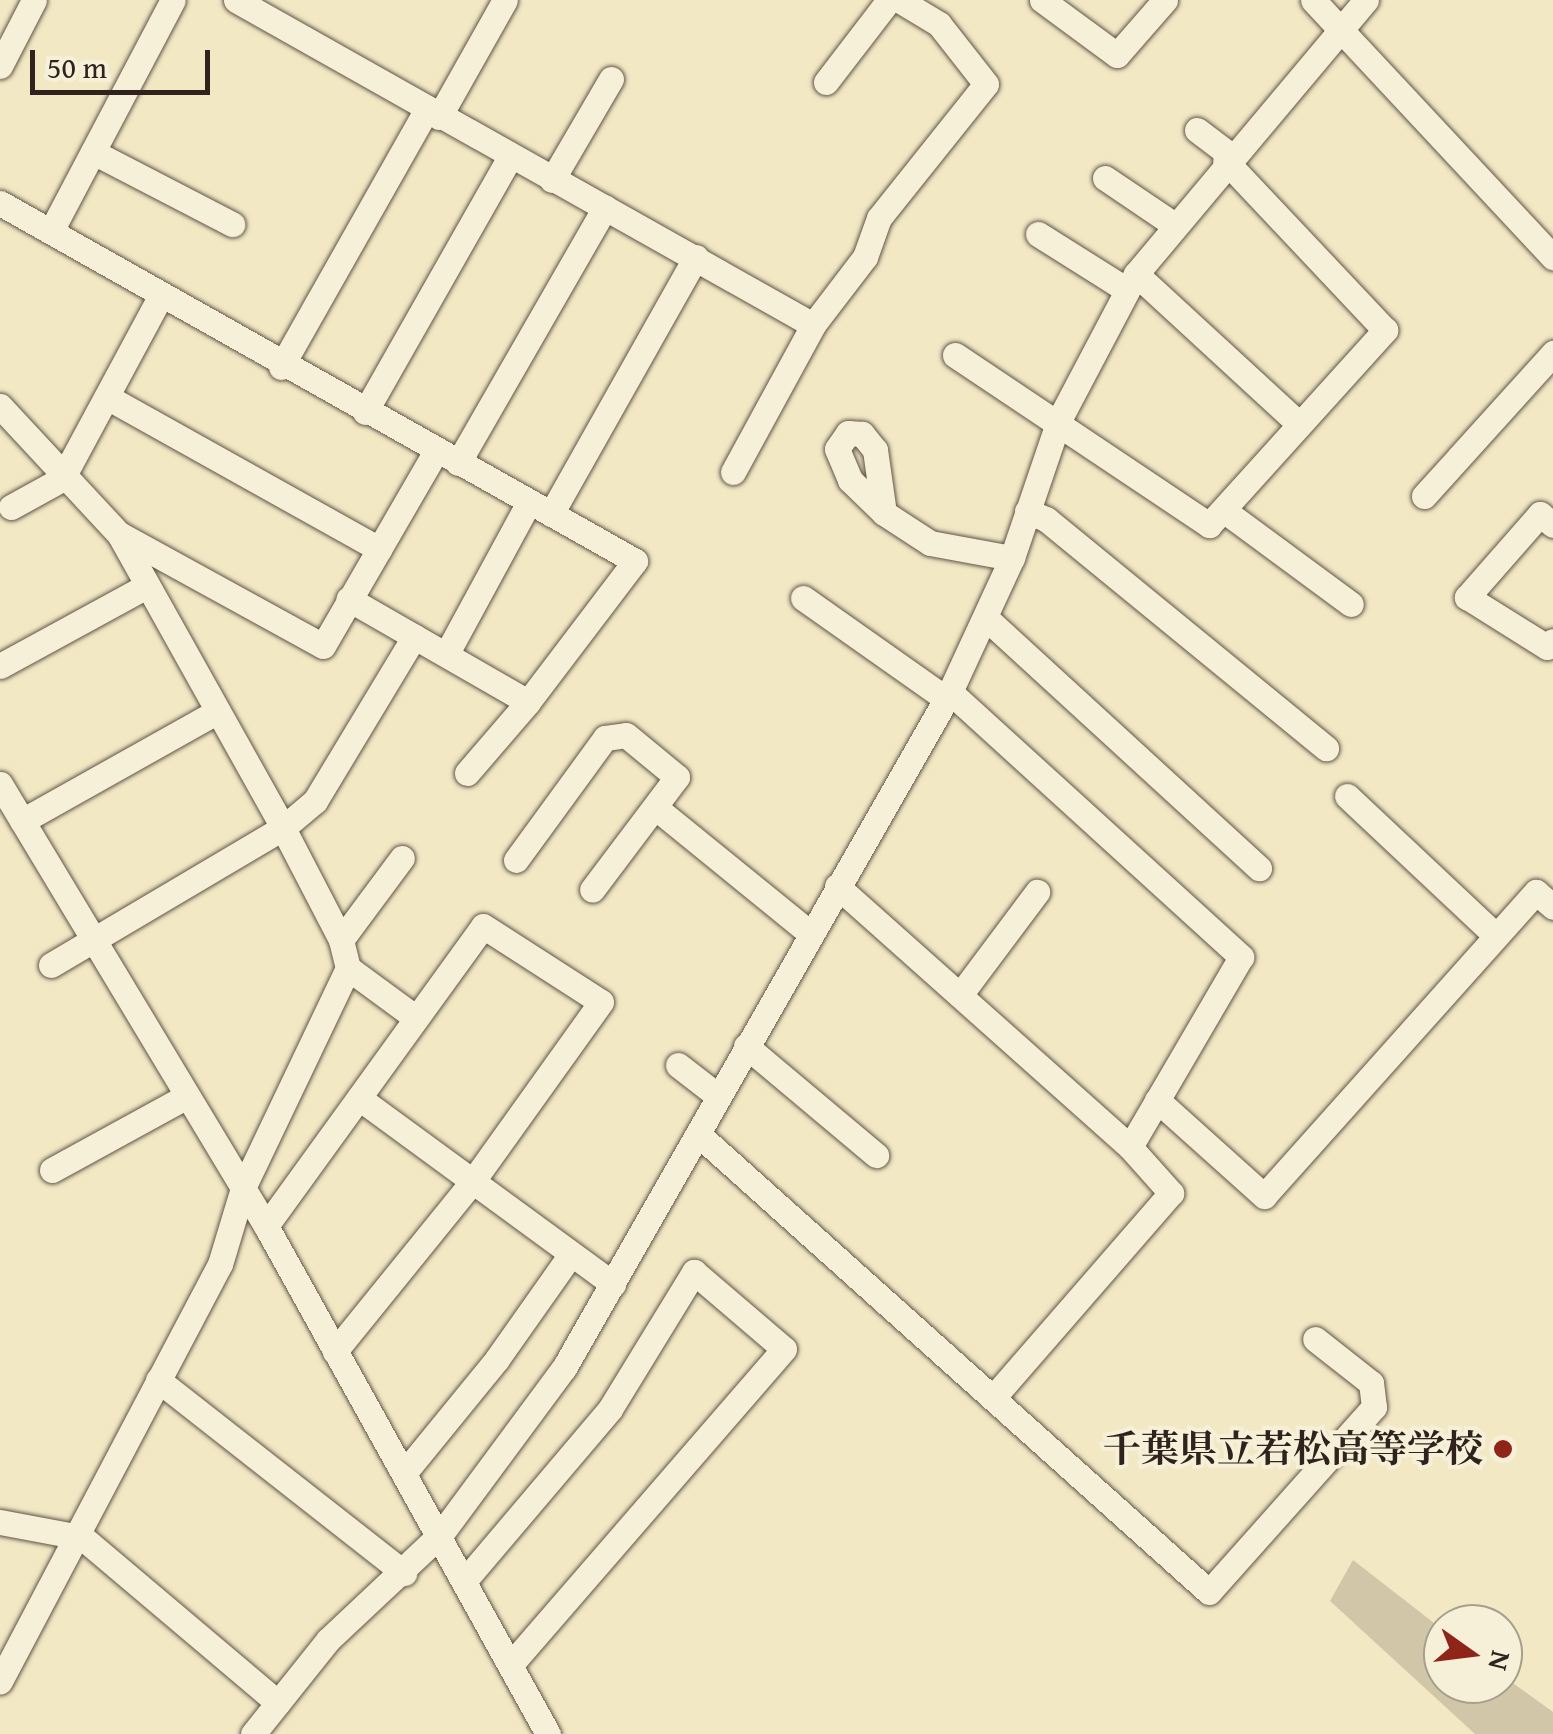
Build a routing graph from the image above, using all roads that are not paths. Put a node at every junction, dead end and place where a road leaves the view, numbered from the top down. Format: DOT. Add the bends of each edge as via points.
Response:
graph roads {
  1 [pos="34,0"];
  2 [pos="173,0"];
  3 [pos="236,0"];
  4 [pos="505,0"];
  5 [pos="889,0"];
  6 [pos="900,0"];
  7 [pos="1165,0"];
  8 [pos="1313,0"];
  9 [pos="1366,0"];
  10 [pos="1047,14"];
  11 [pos="1342,26"];
  12 [pos="0,66"];
  13 [pos="611,79"];
  14 [pos="826,82"];
  15 [pos="433,113"];
  16 [pos="1197,130"];
  17 [pos="93,152"];
  18 [pos="510,156"];
  19 [pos="1227,157"];
  20 [pos="1105,178"];
  21 [pos="552,180"];
  22 [pos="0,203"];
  23 [pos="605,207"];
  24 [pos="232,224"];
  25 [pos="1173,224"];
  26 [pos="51,232"];
  27 [pos="1038,234"];
  28 [pos="696,257"];
  29 [pos="1553,257"];
  30 [pos="1131,282"];
  31 [pos="161,295"];
  32 [pos="814,325"];
  33 [pos="954,354"];
  34 [pos="1553,354"];
  35 [pos="281,366"];
  36 [pos="107,397"];
  37 [pos="0,406"];
  38 [pos="365,412"];
  39 [pos="1058,420"];
  40 [pos="1296,422"];
  41 [pos="447,457"];
  42 [pos="733,472"];
  43 [pos="62,478"];
  44 [pos="1424,496"];
  45 [pos="12,506"];
  46 [pos="540,508"];
  47 [pos="1027,511"];
  48 [pos="1226,512"];
  49 [pos="884,513"];
  50 [pos="1553,525"];
  51 [pos="119,534"];
  52 [pos="379,549"];
  53 [pos="1012,558"];
  54 [pos="147,586"];
  55 [pos="803,598"];
  56 [pos="349,599"];
  57 [pos="1351,604"];
  58 [pos="986,619"];
  59 [pos="414,636"];
  60 [pos="1553,641"];
  61 [pos="447,653"];
  62 [pos="0,666"];
  63 [pos="948,696"];
  64 [pos="528,702"];
  65 [pos="216,712"];
  66 [pos="1326,748"];
  67 [pos="467,773"];
  68 [pos="0,784"];
  69 [pos="1347,796"];
  70 [pos="656,808"];
  71 [pos="22,821"];
  72 [pos="283,828"];
  73 [pos="402,858"];
  74 [pos="516,860"];
  75 [pos="1260,868"];
  76 [pos="837,886"];
  77 [pos="592,890"];
  78 [pos="1037,892"];
  79 [pos="1553,908"];
  80 [pos="810,933"];
  81 [pos="1496,936"];
  82 [pos="341,940"];
  83 [pos="92,941"];
  84 [pos="51,965"];
  85 [pos="348,968"];
  86 [pos="960,995"];
  87 [pos="416,1018"];
  88 [pos="746,1046"];
  89 [pos="678,1065"];
  90 [pos="187,1096"];
  91 [pos="718,1096"];
  92 [pos="358,1098"];
  93 [pos="1158,1100"];
  94 [pos="698,1134"];
  95 [pos="1130,1146"];
  96 [pos="876,1155"];
  97 [pos="52,1170"];
  98 [pos="472,1182"];
  99 [pos="243,1188"];
  100 [pos="266,1226"];
  101 [pos="571,1254"];
  102 [pos="613,1284"];
  103 [pos="1315,1339"];
  104 [pos="335,1351"];
  105 [pos="158,1380"];
  106 [pos="993,1398"];
  107 [pos="405,1472"];
  108 [pos="0,1522"];
  109 [pos="441,1534"];
  110 [pos="76,1535"];
  111 [pos="404,1574"];
  112 [pos="466,1579"];
  113 [pos="510,1664"];
  114 [pos="0,1682"];
  115 [pos="278,1703"];
  116 [pos="253,1734"];
  117 [pos="548,1734"];
  1 -- 12 [label="street"];
  2 -- 17 [label="street"];
  3 -- 15 [label="street"];
  4 -- 15 [label="street"];
  5 -- 14 [label="street"];
  6 -- 32 [label="street" via="939,24 986,84 879,218 865,257"];
  7 -- 10 [label="street" via="1117,56"];
  8 -- 11 [label="street"];
  9 -- 11 [label="street"];
  11 -- 19 [label="street"];
  11 -- 29 [label="street"];
  13 -- 21 [label="street"];
  15 -- 18 [label="street"];
  15 -- 35 [label="street"];
  16 -- 19 [label="street"];
  17 -- 24 [label="street"];
  17 -- 26 [label="street"];
  18 -- 21 [label="street"];
  18 -- 38 [label="street"];
  19 -- 25 [label="street"];
  19 -- 40 [label="street" via="1386,330 1330,395"];
  20 -- 25 [label="street"];
  21 -- 23 [label="street"];
  22 -- 26 [label="street"];
  23 -- 28 [label="street"];
  23 -- 41 [label="street"];
  25 -- 30 [label="street"];
  26 -- 31 [label="street"];
  27 -- 30 [label="street"];
  28 -- 32 [label="street"];
  28 -- 46 [label="street"];
  30 -- 39 [label="street"];
  30 -- 40 [label="street"];
  31 -- 35 [label="street"];
  31 -- 36 [label="street"];
  32 -- 42 [label="street"];
  33 -- 39 [label="street"];
  34 -- 44 [label="street"];
  35 -- 38 [label="street"];
  36 -- 43 [label="street"];
  36 -- 52 [label="street"];
  37 -- 43 [label="street"];
  38 -- 41 [label="street"];
  39 -- 47 [label="street"];
  39 -- 48 [label="street" via="1208,525"];
  40 -- 48 [label="street"];
  41 -- 46 [label="street"];
  41 -- 52 [label="street"];
  43 -- 45 [label="street"];
  43 -- 51 [label="street"];
  46 -- 61 [label="street"];
  46 -- 64 [label="street" via="635,561"];
  47 -- 53 [label="street"];
  47 -- 66 [label="street"];
  48 -- 57 [label="street"];
  49 -- 53 [label="street" via="930,543"];
  50 -- 60 [label="street" via="1540,514 1467,597 1547,648"];
  51 -- 54 [label="street"];
  51 -- 56 [label="street" via="323,646"];
  52 -- 56 [label="street"];
  53 -- 58 [label="street"];
  54 -- 62 [label="street"];
  54 -- 65 [label="street"];
  55 -- 63 [label="street"];
  56 -- 59 [label="street"];
  58 -- 63 [label="street"];
  58 -- 75 [label="street"];
  59 -- 61 [label="street"];
  59 -- 72 [label="street" via="315,801"];
  61 -- 64 [label="street"];
  63 -- 76 [label="street"];
  63 -- 93 [label="street" via="1241,957"];
  64 -- 67 [label="street"];
  65 -- 71 [label="street"];
  65 -- 72 [label="street"];
  68 -- 71 [label="street"];
  69 -- 81 [label="street"];
  70 -- 74 [label="street" via="677,777 626,735 606,738"];
  70 -- 77 [label="street"];
  70 -- 80 [label="street"];
  71 -- 83 [label="street"];
  72 -- 82 [label="street"];
  72 -- 83 [label="street"];
  73 -- 82 [label="street"];
  76 -- 80 [label="street"];
  76 -- 86 [label="street"];
  78 -- 86 [label="street"];
  79 -- 81 [label="street" via="1536,892"];
  80 -- 88 [label="street"];
  81 -- 93 [label="street" via="1264,1196"];
  82 -- 85 [label="street"];
  83 -- 84 [label="street"];
  83 -- 90 [label="street"];
  85 -- 87 [label="street"];
  85 -- 99 [label="street"];
  86 -- 95 [label="street"];
  87 -- 92 [label="street"];
  87 -- 98 [label="street" via="483,926 601,1002"];
  88 -- 91 [label="street"];
  88 -- 96 [label="street"];
  89 -- 91 [label="street"];
  90 -- 97 [label="street"];
  90 -- 99 [label="street"];
  91 -- 94 [label="street"];
  92 -- 98 [label="street"];
  92 -- 100 [label="street"];
  93 -- 95 [label="street"];
  94 -- 102 [label="street"];
  94 -- 106 [label="street"];
  95 -- 106 [label="street" via="1171,1193"];
  98 -- 101 [label="street"];
  98 -- 104 [label="street"];
  99 -- 100 [label="street"];
  99 -- 105 [label="street" via="220,1264"];
  100 -- 104 [label="street"];
  101 -- 102 [label="street"];
  101 -- 107 [label="street"];
  102 -- 109 [label="street" via="564,1368"];
  103 -- 106 [label="street" via="1371,1383 1374,1407 1209,1592"];
  104 -- 107 [label="street"];
  105 -- 110 [label="street"];
  105 -- 111 [label="street"];
  107 -- 109 [label="street"];
  108 -- 110 [label="street"];
  109 -- 111 [label="street"];
  109 -- 112 [label="street"];
  110 -- 114 [label="street"];
  110 -- 115 [label="street"];
  111 -- 115 [label="street" via="328,1640"];
  112 -- 113 [label="street"];
  112 -- 113 [label="street" via="610,1409 694,1272 784,1349"];
  113 -- 117 [label="street"];
  115 -- 116 [label="street"];
}
